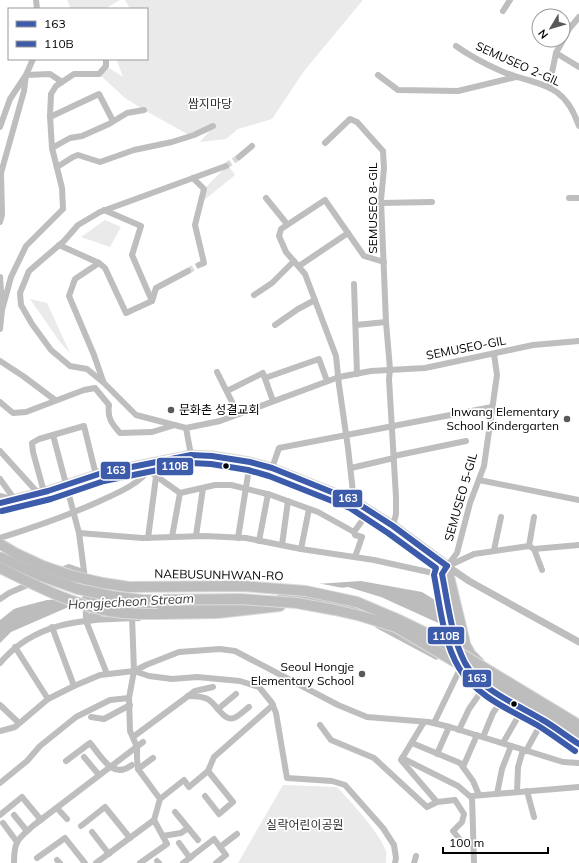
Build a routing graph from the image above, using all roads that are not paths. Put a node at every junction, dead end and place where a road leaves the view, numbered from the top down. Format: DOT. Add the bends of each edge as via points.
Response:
graph roads {
  1 [pos="510,0"];
  2 [pos="503,11"];
  3 [pos="579,17"];
  4 [pos="576,25"];
  5 [pos="456,46"];
  6 [pos="556,53"];
  7 [pos="33,60"];
  8 [pos="106,60"];
  9 [pos="579,67"];
  10 [pos="26,75"];
  11 [pos="378,75"];
  12 [pos="518,76"];
  13 [pos="62,82"];
  14 [pos="549,87"];
  15 [pos="144,110"];
  16 [pos="50,117"];
  17 [pos="113,121"];
  18 [pos="214,126"];
  19 [pos="579,126"];
  20 [pos="0,127"];
  21 [pos="325,143"];
  22 [pos="252,146"];
  23 [pos="52,148"];
  24 [pos="240,157"];
  25 [pos="226,166"];
  26 [pos="57,167"];
  27 [pos="193,178"];
  28 [pos="266,198"];
  29 [pos="569,198"];
  30 [pos="579,198"];
  31 [pos="381,202"];
  32 [pos="432,202"];
  33 [pos="104,210"];
  34 [pos="0,222"];
  35 [pos="287,224"];
  36 [pos="348,233"];
  37 [pos="60,245"];
  38 [pos="294,261"];
  39 [pos="384,262"];
  40 [pos="100,263"];
  41 [pos="199,265"];
  42 [pos="299,266"];
  43 [pos="188,271"];
  44 [pos="0,277"];
  45 [pos="354,284"];
  46 [pos="254,295"];
  47 [pos="315,300"];
  48 [pos="152,301"];
  49 [pos="2,310"];
  50 [pos="386,322"];
  51 [pos="275,325"];
  52 [pos="356,325"];
  53 [pos="0,329"];
  54 [pos="579,341"];
  55 [pos="494,354"];
  56 [pos="0,361"];
  57 [pos="390,369"];
  58 [pos="217,372"];
  59 [pos="357,374"];
  60 [pos="339,377"];
  61 [pos="265,378"];
  62 [pos="327,381"];
  63 [pos="104,383"];
  64 [pos="227,392"];
  65 [pos="55,400"];
  66 [pos="273,401"];
  67 [pos="0,402"];
  68 [pos="492,407"];
  69 [pos="238,414"];
  70 [pos="175,425"];
  71 [pos="392,427"];
  72 [pos="186,428"];
  73 [pos="53,435"];
  74 [pos="347,435"];
  75 [pos="466,441"];
  76 [pos="0,451"];
  77 [pos="191,455"];
  78 [pos="394,457"];
  79 [pos="156,462"];
  80 [pos="250,462"];
  81 [pos="272,468"];
  82 [pos="351,468"];
  83 [pos="149,471"];
  84 [pos="96,475"];
  85 [pos="156,477"];
  86 [pos="0,479"];
  87 [pos="479,480"];
  88 [pos="66,485"];
  89 [pos="203,488"];
  90 [pos="246,488"];
  91 [pos="41,492"];
  92 [pos="180,493"];
  93 [pos="268,494"];
  94 [pos="0,496"];
  95 [pos="15,500"];
  96 [pos="579,500"];
  97 [pos="288,501"];
  98 [pos="354,501"];
  99 [pos="0,503"];
  100 [pos="309,509"];
  101 [pos="369,511"];
  102 [pos="73,513"];
  103 [pos="534,516"];
  104 [pos="500,517"];
  105 [pos="393,526"];
  106 [pos="354,532"];
  107 [pos="79,533"];
  108 [pos="196,536"];
  109 [pos="172,537"];
  110 [pos="0,538"];
  111 [pos="148,538"];
  112 [pos="238,538"];
  113 [pos="259,541"];
  114 [pos="0,544"];
  115 [pos="579,544"];
  116 [pos="282,545"];
  117 [pos="532,547"];
  118 [pos="301,549"];
  119 [pos="494,550"];
  120 [pos="0,557"];
  121 [pos="355,558"];
  122 [pos="447,566"];
  123 [pos="0,568"];
  124 [pos="542,570"];
  125 [pos="83,572"];
  126 [pos="448,584"];
  127 [pos="0,599"];
  128 [pos="280,606"];
  129 [pos="132,608"];
  130 [pos="132,619"];
  131 [pos="86,621"];
  132 [pos="52,627"];
  133 [pos="579,642"];
  134 [pos="16,647"];
  135 [pos="462,656"];
  136 [pos="0,663"];
  137 [pos="460,669"];
  138 [pos="134,671"];
  139 [pos="107,674"];
  140 [pos="477,680"];
  141 [pos="74,686"];
  142 [pos="213,686"];
  143 [pos="485,686"];
  144 [pos="236,694"];
  145 [pos="188,696"];
  146 [pos="504,696"];
  147 [pos="48,698"];
  148 [pos="130,701"];
  149 [pos="0,705"];
  150 [pos="273,705"];
  151 [pos="249,707"];
  152 [pos="523,708"];
  153 [pos="218,709"];
  154 [pos="91,717"];
  155 [pos="543,720"];
  156 [pos="424,722"];
  157 [pos="19,723"];
  158 [pos="434,723"];
  159 [pos="579,724"];
  160 [pos="320,725"];
  161 [pos="449,727"];
  162 [pos="459,730"];
  163 [pos="0,731"];
  164 [pos="579,735"];
  165 [pos="480,736"];
  166 [pos="133,737"];
  167 [pos="144,742"];
  168 [pos="412,743"];
  169 [pos="503,744"];
  170 [pos="579,744"];
  171 [pos="511,746"];
  172 [pos="137,747"];
  173 [pos="524,750"];
  174 [pos="437,754"];
  175 [pos="84,757"];
  176 [pos="153,758"];
  177 [pos="402,759"];
  178 [pos="66,761"];
  179 [pos="579,763"];
  180 [pos="132,765"];
  181 [pos="463,767"];
  182 [pos="110,768"];
  183 [pos="138,769"];
  184 [pos="208,771"];
  185 [pos="99,775"];
  186 [pos="0,783"];
  187 [pos="579,787"];
  188 [pos="527,791"];
  189 [pos="517,792"];
  190 [pos="497,794"];
  191 [pos="479,795"];
  192 [pos="206,796"];
  193 [pos="472,798"];
  194 [pos="160,799"];
  195 [pos="437,802"];
  196 [pos="57,808"];
  197 [pos="176,812"];
  198 [pos="14,814"];
  199 [pos="0,815"];
  200 [pos="534,817"];
  201 [pos="41,820"];
  202 [pos="67,820"];
  203 [pos="154,820"];
  204 [pos="3,823"];
  205 [pos="81,826"];
  206 [pos="188,828"];
  207 [pos="27,831"];
  208 [pos="92,832"];
  209 [pos="237,834"];
  210 [pos="162,836"];
  211 [pos="130,838"];
  212 [pos="198,840"];
  213 [pos="461,840"];
  214 [pos="17,842"];
  215 [pos="179,843"];
  216 [pos="220,847"];
  217 [pos="109,854"];
  218 [pos="416,856"];
  219 [pos="37,858"];
  220 [pos="190,858"];
  221 [pos="14,863"];
  222 [pos="86,863"];
  223 [pos="96,863"];
  224 [pos="140,863"];
  225 [pos="183,863"];
  226 [pos="216,863"];
  227 [pos="395,863"];
  228 [pos="414,863"];
  229 [pos="474,863"];
  1 -- 2 [label="street"];
  3 -- 4 [label="street"];
  4 -- 6 [label="street" via="569,29"];
  5 -- 12 [label="street, SEMUSEO 2-GIL" via="472,57"];
  6 -- 9 [label="street"];
  6 -- 14 [label="street"];
  7 -- 10 [label="street"];
  8 -- 13 [label="street" via="106,66 99,74 74,74"];
  10 -- 13 [label="street" via="50,74"];
  10 -- 20 [label="street" via="10,99"];
  10 -- 34 [label="street" via="24,91 0,173"];
  11 -- 12 [label="street" via="398,90 458,92"];
  12 -- 14 [label="street, SEMUSEO 2-GIL"];
  13 -- 16 [label="street" via="51,94"];
  14 -- 19 [label="street, SEMUSEO 2-GIL" via="566,101"];
  15 -- 17 [label="street" via="127,113"];
  16 -- 17 [label="street" via="99,94"];
  16 -- 23 [label="street"];
  17 -- 23 [label="street"];
  18 -- 26 [label="street" via="172,142 134,150 100,162 78,155"];
  21 -- 31 [label="street, SEMUSEO 8-GIL" via="350,119 357,122 384,151"];
  22 -- 24 [label="street"];
  23 -- 26 [label="street"];
  25 -- 27 [label="street" via="220,171"];
  26 -- 49 [label="street" via="63,209 26,246 12,277"];
  27 -- 33 [label="street"];
  27 -- 41 [label="street" via="204,189 195,225 204,263"];
  28 -- 35 [label="street"];
  29 -- 30 [label="street"];
  31 -- 32 [label="street"];
  31 -- 39 [label="street, SEMUSEO 8-GIL"];
  33 -- 37 [label="street" via="78,225"];
  33 -- 48 [label="street" via="142,226 132,254"];
  35 -- 36 [label="street" via="325,200"];
  35 -- 38 [label="street" via="281,229 279,236 286,252"];
  36 -- 39 [label="street" via="364,256"];
  36 -- 42 [label="street"];
  37 -- 40 [label="street"];
  37 -- 63 [label="street" via="29,271 20,293 21,305 51,350 70,366 87,369"];
  38 -- 42 [label="street"];
  38 -- 46 [label="street" via="272,283"];
  39 -- 50 [label="street, SEMUSEO 8-GIL"];
  40 -- 48 [label="street" via="105,268 126,313"];
  40 -- 63 [label="street" via="75,279 69,296"];
  42 -- 47 [label="street" via="305,274"];
  43 -- 48 [label="street" via="156,288"];
  44 -- 49 [label="street"];
  45 -- 52 [label="street"];
  47 -- 51 [label="street"];
  47 -- 60 [label="street" via="336,356"];
  49 -- 53 [label="street"];
  50 -- 52 [label="street"];
  50 -- 57 [label="street, SEMUSEO 8-GIL"];
  52 -- 59 [label="street"];
  54 -- 55 [label="street, SEMUSEO-GIL" via="533,345"];
  55 -- 57 [label="street, SEMUSEO-GIL" via="425,368"];
  55 -- 68 [label="street, SEMUSEO 5-GIL" via="497,375"];
  56 -- 65 [label="street"];
  57 -- 59 [label="street, SEMUSEO-GIL"];
  57 -- 71 [label="street, SEMUSEO 8-GIL"];
  58 -- 64 [label="street"];
  59 -- 60 [label="street, SEMUSEO-GIL"];
  60 -- 62 [label="street, SEMUSEO-GIL"];
  60 -- 74 [label="street"];
  61 -- 62 [label="street" via="319,359"];
  61 -- 64 [label="street" via="263,373"];
  61 -- 66 [label="street"];
  62 -- 66 [label="street, SEMUSEO-GIL"];
  63 -- 70 [label="street" via="136,415"];
  64 -- 69 [label="street"];
  65 -- 67 [label="street" via="26,412 13,413"];
  65 -- 70 [label="street" via="95,388 109,405 111,424 120,433 152,432"];
  66 -- 69 [label="street, SEMUSEO-GIL"];
  68 -- 71 [label="street"];
  68 -- 87 [label="street, SEMUSEO 5-GIL" via="484,466"];
  69 -- 72 [label="street, SEMUSEO-GIL" via="220,421"];
  70 -- 72 [label="street"];
  71 -- 74 [label="street"];
  71 -- 78 [label="street, SEMUSEO 8-GIL"];
  72 -- 77 [label="street"];
  73 -- 84 [label="street" via="84,426"];
  73 -- 88 [label="street"];
  73 -- 91 [label="street" via="32,443"];
  74 -- 81 [label="street" via="278,448"];
  74 -- 82 [label="street"];
  75 -- 78 [label="street"];
  76 -- 91 [label="street"];
  77 -- 79 [label="main road"];
  77 -- 80 [label="main road"];
  78 -- 82 [label="street"];
  78 -- 105 [label="street, SEMUSEO 8-GIL" via="396,514"];
  79 -- 83 [label="street"];
  79 -- 84 [label="main road"];
  80 -- 81 [label="main road"];
  80 -- 90 [label="street"];
  81 -- 98 [label="main road"];
  82 -- 98 [label="street"];
  83 -- 85 [label="street"];
  83 -- 102 [label="street" via="120,492"];
  84 -- 88 [label="main road"];
  85 -- 92 [label="street"];
  85 -- 111 [label="street"];
  86 -- 95 [label="street"];
  87 -- 96 [label="street"];
  87 -- 122 [label="street, SEMUSEO 5-GIL" via="457,553"];
  88 -- 91 [label="main road"];
  88 -- 102 [label="street"];
  89 -- 90 [label="street" via="232,485"];
  89 -- 92 [label="street"];
  89 -- 108 [label="street"];
  90 -- 93 [label="street"];
  90 -- 112 [label="street"];
  91 -- 95 [label="main road"];
  92 -- 109 [label="street"];
  93 -- 97 [label="street"];
  93 -- 113 [label="street"];
  94 -- 95 [label="street"];
  95 -- 99 [label="main road"];
  97 -- 100 [label="street"];
  97 -- 116 [label="street"];
  98 -- 101 [label="main road"];
  100 -- 106 [label="street"];
  100 -- 118 [label="street"];
  101 -- 105 [label="main road"];
  101 -- 106 [label="street"];
  102 -- 107 [label="street"];
  102 -- 110 [label="street"];
  103 -- 117 [label="street"];
  104 -- 119 [label="street"];
  105 -- 122 [label="main road"];
  106 -- 121 [label="street" via="355,535 362,537"];
  107 -- 111 [label="street"];
  107 -- 125 [label="street"];
  108 -- 109 [label="street"];
  108 -- 112 [label="street"];
  109 -- 111 [label="street"];
  112 -- 113 [label="street"];
  113 -- 116 [label="street"];
  114 -- 159 [label="highway, NAEBUSUNHWAN-RO, bridge" via="43,566 103,583 129,587 242,586 306,590 357,602 430,636"];
  115 -- 117 [label="street"];
  116 -- 118 [label="street"];
  117 -- 119 [label="street"];
  117 -- 124 [label="street"];
  118 -- 121 [label="street"];
  119 -- 122 [label="street" via="474,554"];
  120 -- 164 [label="highway, NAEBUSUNHWAN-RO, bridge" via="39,576 78,589 111,596 143,600 240,599 297,603 361,616 396,628"];
  121 -- 122 [label="street" via="433,573"];
  122 -- 126 [label="main road" via="442,574"];
  122 -- 133 [label="street" via="469,581"];
  123 -- 128 [label="highway, bridge" via="61,597 86,606 127,614 218,613"];
  125 -- 127 [label="street" via="69,567"];
  125 -- 131 [label="street, bridge"];
  126 -- 135 [label="main road" via="457,642"];
  126 -- 159 [label="main road" via="471,654 480,663"];
  128 -- 130 [label="street" via="222,616"];
  128 -- 137 [label="street" via="318,609 367,621"];
  129 -- 130 [label="street"];
  129 -- 131 [label="street" via="97,614"];
  129 -- 135 [label="street" via="217,606 290,597 324,600 385,617"];
  130 -- 131 [label="street"];
  130 -- 138 [label="street"];
  131 -- 132 [label="street"];
  131 -- 139 [label="street"];
  132 -- 134 [label="street"];
  132 -- 141 [label="street"];
  134 -- 136 [label="street"];
  134 -- 147 [label="street"];
  135 -- 140 [label="main road"];
  137 -- 140 [label="street"];
  137 -- 158 [label="street"];
  138 -- 139 [label="street"];
  138 -- 148 [label="street"];
  138 -- 150 [label="street" via="172,679 197,677 240,681 259,687"];
  138 -- 156 [label="street" via="179,652 220,649 235,651 338,705 367,717"];
  139 -- 141 [label="street"];
  140 -- 143 [label="main road"];
  141 -- 147 [label="street"];
  142 -- 145 [label="street" via="195,691"];
  143 -- 146 [label="main road"];
  143 -- 162 [label="street" via="469,709"];
  144 -- 153 [label="street"];
  145 -- 153 [label="street" via="208,699"];
  145 -- 166 [label="street"];
  146 -- 152 [label="main road"];
  146 -- 165 [label="street"];
  147 -- 157 [label="street"];
  148 -- 154 [label="street" via="104,719"];
  148 -- 166 [label="street" via="130,731"];
  148 -- 186 [label="street" via="110,700 76,717"];
  149 -- 157 [label="street"];
  150 -- 184 [label="street" via="214,757"];
  150 -- 227 [label="street" via="287,778 332,781 345,785 391,840 394,845"];
  151 -- 153 [label="street" via="236,718 222,715"];
  152 -- 155 [label="main road"];
  152 -- 169 [label="street"];
  155 -- 170 [label="main road"];
  155 -- 173 [label="street"];
  156 -- 158 [label="street"];
  156 -- 168 [label="street"];
  157 -- 163 [label="street" via="15,727"];
  158 -- 161 [label="street"];
  160 -- 195 [label="street" via="331,740 374,758 427,807"];
  161 -- 162 [label="street"];
  161 -- 174 [label="street"];
  162 -- 165 [label="street"];
  165 -- 169 [label="street"];
  165 -- 181 [label="street"];
  166 -- 172 [label="street"];
  167 -- 172 [label="street"];
  168 -- 174 [label="street"];
  168 -- 177 [label="street"];
  169 -- 171 [label="street"];
  171 -- 173 [label="street"];
  171 -- 190 [label="street" via="502,768"];
  172 -- 182 [label="street"];
  172 -- 183 [label="street"];
  173 -- 179 [label="street" via="563,762"];
  173 -- 189 [label="street" via="518,767"];
  174 -- 181 [label="street" via="460,763"];
  175 -- 185 [label="street"];
  176 -- 183 [label="street"];
  177 -- 193 [label="street" via="458,786"];
  177 -- 195 [label="street"];
  178 -- 182 [label="street" via="90,743"];
  180 -- 182 [label="street" via="126,770"];
  181 -- 191 [label="street"];
  182 -- 185 [label="street"];
  183 -- 194 [label="street"];
  184 -- 192 [label="street" via="233,802 219,814"];
  184 -- 194 [label="street" via="189,787 184,780"];
  185 -- 196 [label="street"];
  187 -- 188 [label="street"];
  188 -- 189 [label="street"];
  188 -- 200 [label="street"];
  189 -- 190 [label="street"];
  190 -- 191 [label="street"];
  191 -- 193 [label="street"];
  193 -- 229 [label="street"];
  194 -- 203 [label="street"];
  195 -- 213 [label="street" via="455,800 464,814 462,822 452,832"];
  196 -- 201 [label="street"];
  196 -- 202 [label="street"];
  197 -- 206 [label="street"];
  198 -- 207 [label="street"];
  199 -- 201 [label="street" via="22,797"];
  201 -- 207 [label="street"];
  203 -- 210 [label="street"];
  203 -- 211 [label="street"];
  204 -- 214 [label="street"];
  205 -- 211 [label="street" via="105,807"];
  206 -- 210 [label="street" via="181,833"];
  206 -- 212 [label="street"];
  207 -- 214 [label="street"];
  208 -- 217 [label="street"];
  209 -- 216 [label="street"];
  210 -- 224 [label="street" via="167,844"];
  211 -- 217 [label="street"];
  214 -- 221 [label="street"];
  215 -- 220 [label="street"];
  216 -- 220 [label="street" via="214,838"];
  216 -- 226 [label="street" via="226,854"];
  217 -- 223 [label="street"];
  218 -- 228 [label="street"];
  219 -- 222 [label="street" via="65,838"];
  220 -- 225 [label="street"];
}
